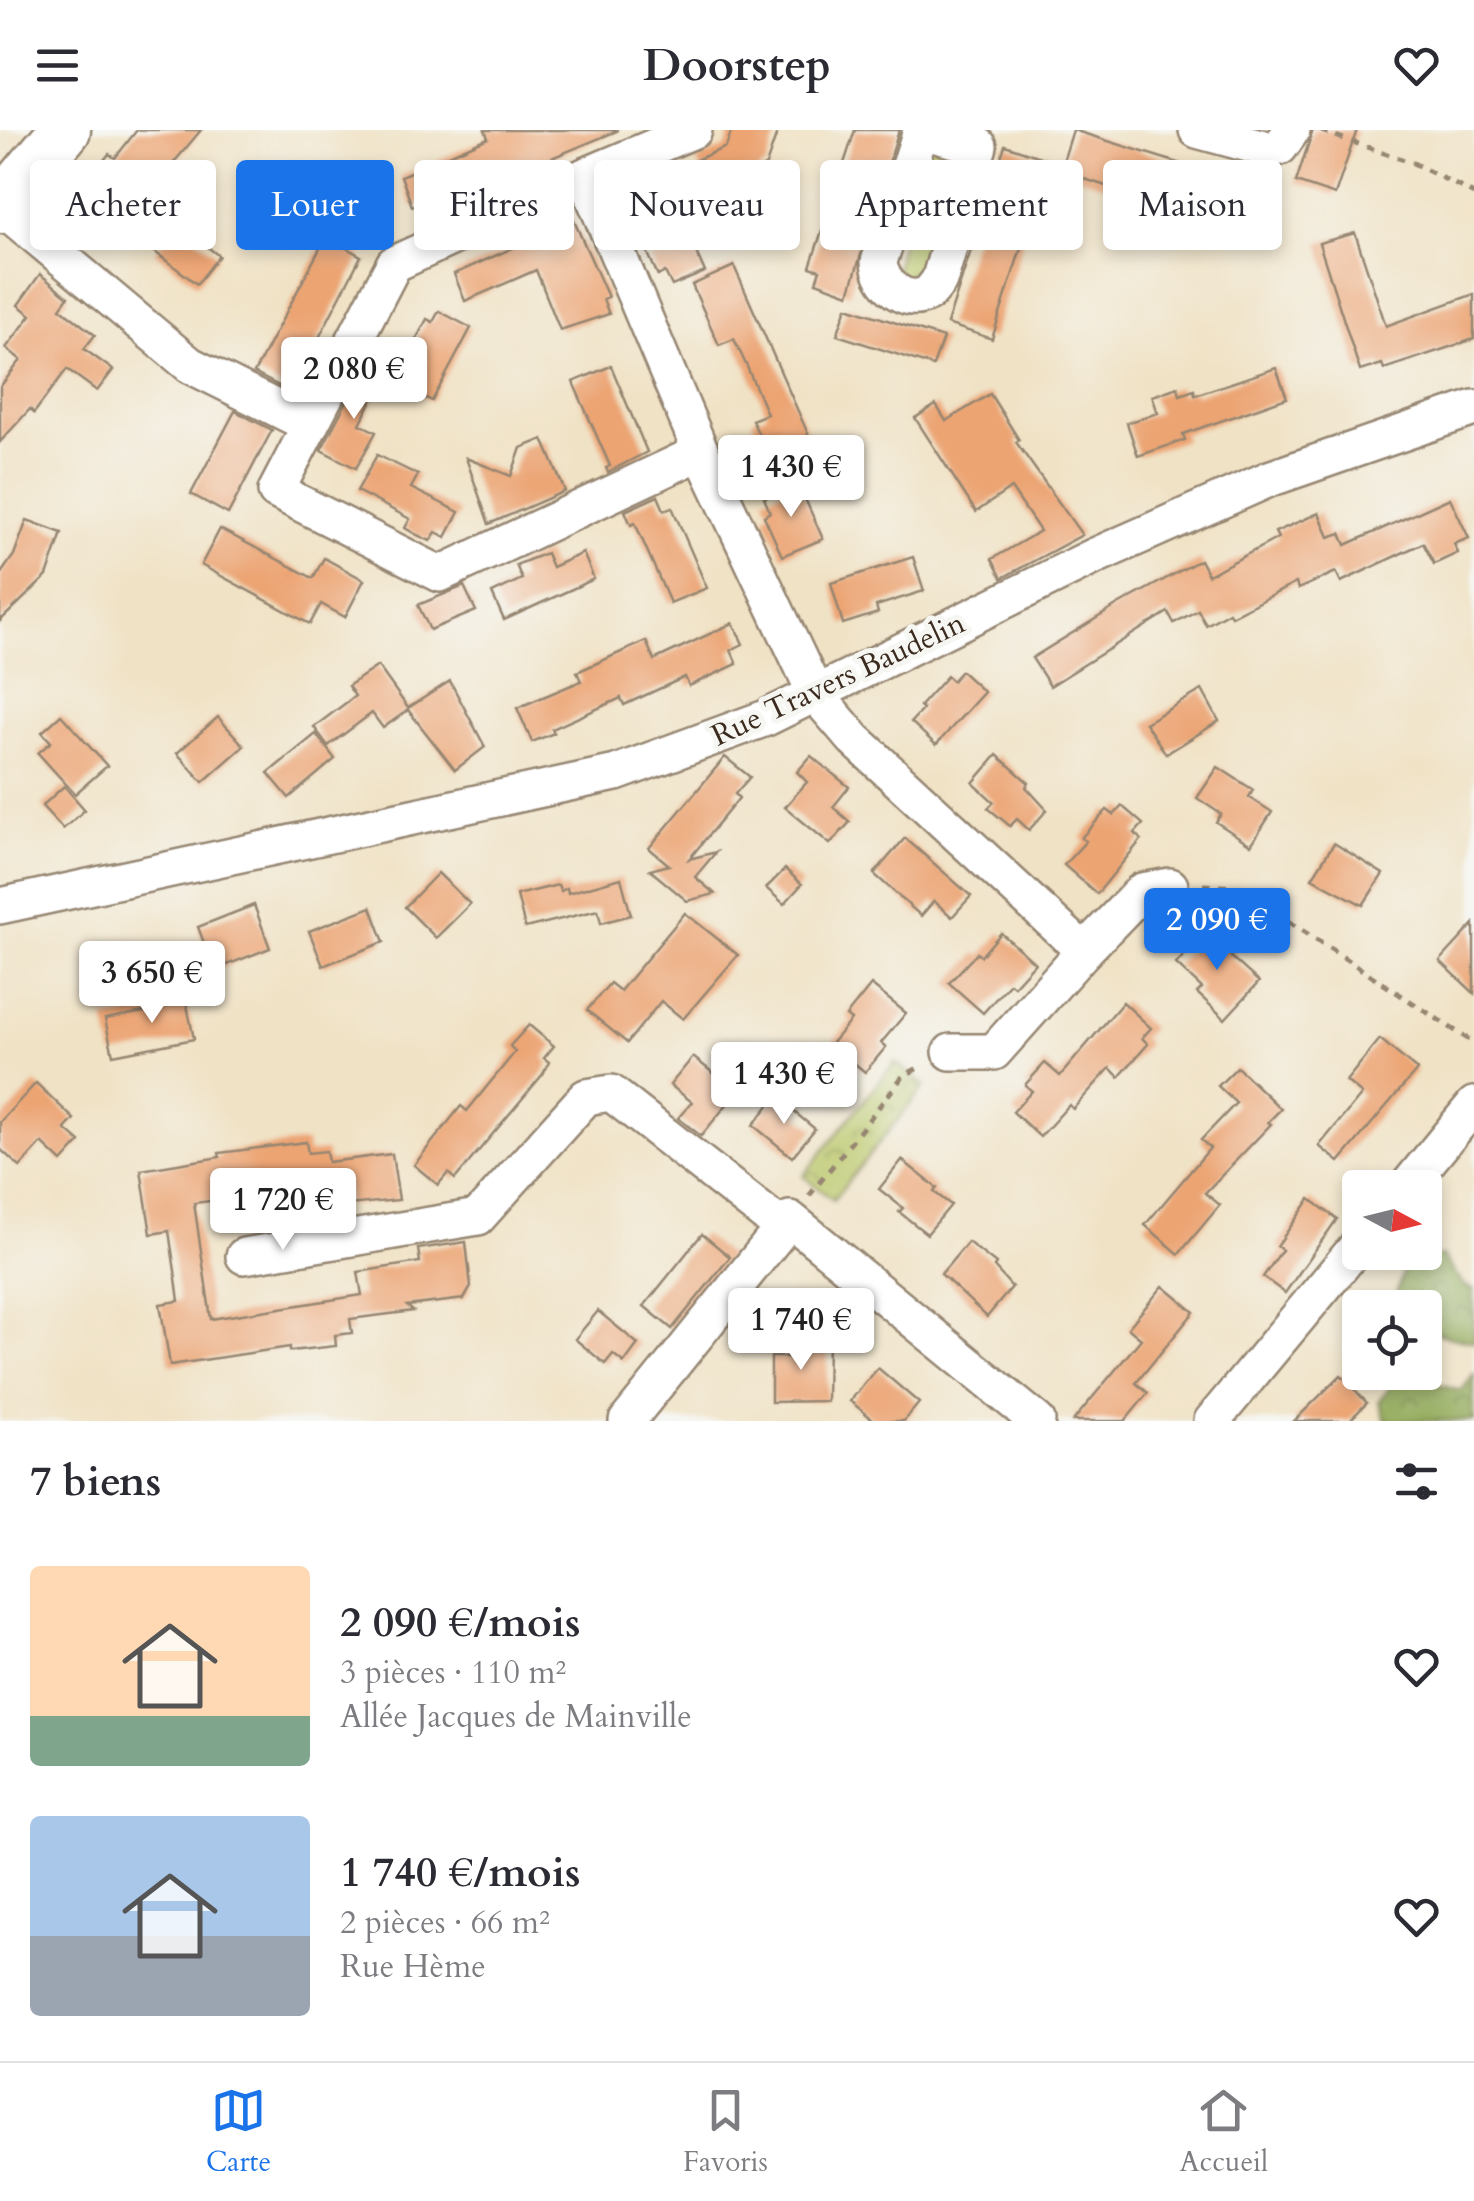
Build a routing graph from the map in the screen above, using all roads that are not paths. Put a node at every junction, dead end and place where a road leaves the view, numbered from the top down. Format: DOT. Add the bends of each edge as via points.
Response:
graph roads {
  1 [pos="65,130"];
  2 [pos="694,130"];
  3 [pos="1197,130"];
  4 [pos="1292,130"];
  5 [pos="585,176"];
  6 [pos="0,208"];
  7 [pos="1474,408"];
  8 [pos="310,425"];
  9 [pos="701,452"];
  10 [pos="816,695"];
  11 [pos="1170,886"];
  12 [pos="0,906"];
  13 [pos="1084,951"];
  14 [pos="952,1052"];
  15 [pos="1474,1105"];
  16 [pos="1421,1170"];
  17 [pos="787,1224"];
  18 [pos="244,1256"];
  19 [pos="1342,1265"];
  20 [pos="626,1421"];
  21 [pos="1037,1421"];
  22 [pos="1212,1421"];
  1 -- 6 [label="main road"];
  2 -- 5 [label="street"];
  3 -- 4 [label="street" via="1270,150"];
  5 -- 8 [label="street" via="394,264"];
  5 -- 9 [label="street"];
  6 -- 8 [label="street" via="190,365"];
  7 -- 10 [label="street, Rue Travers Baudelin" via="1251,487 1095,556"];
  8 -- 9 [label="street" via="276,491 440,574"];
  9 -- 10 [label="street"];
  10 -- 12 [label="street, Rue Travers Baudelin" via="616,774"];
  10 -- 13 [label="street" via="854,739"];
  11 -- 13 [label="street" via="1142,890"];
  13 -- 14 [label="street" via="994,1052"];
  15 -- 16 [label="street"];
  17 -- 18 [label="street" via="612,1094 586,1098 478,1217"];
  17 -- 20 [label="street"];
  17 -- 21 [label="street"];
  19 -- 22 [label="street"];
}
